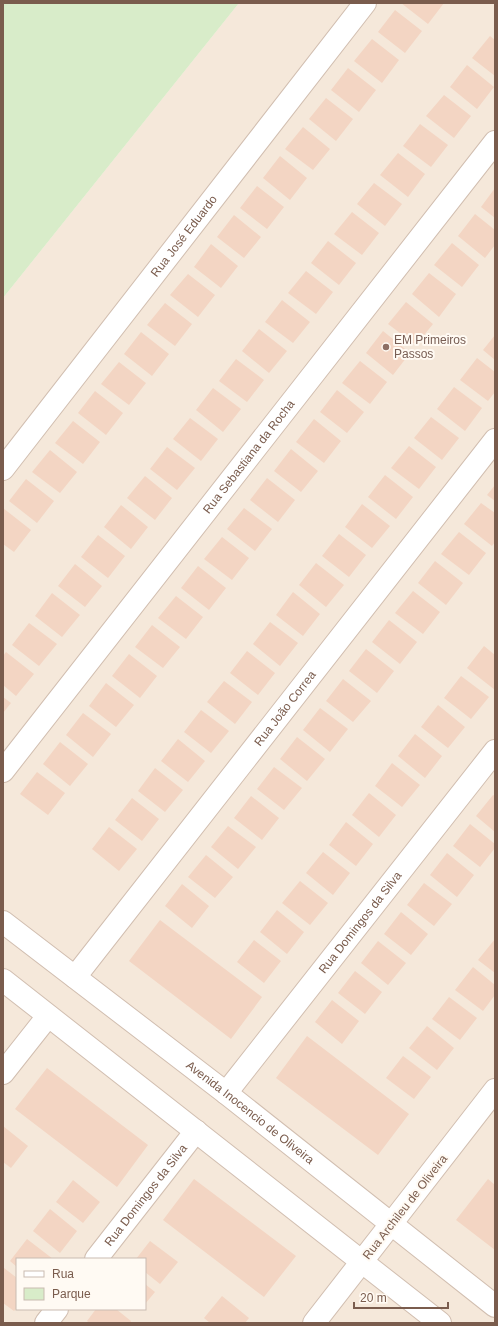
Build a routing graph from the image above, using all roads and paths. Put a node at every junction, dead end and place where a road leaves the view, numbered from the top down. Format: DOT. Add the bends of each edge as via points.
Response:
graph roads {
  1 [pos="365,3"];
  2 [pos="495,142"];
  3 [pos="495,440"];
  4 [pos="3,469"];
  5 [pos="495,751"];
  6 [pos="3,771"];
  7 [pos="3,922"];
  8 [pos="75,977"];
  9 [pos="3,980"];
  10 [pos="48,1016"];
  11 [pos="3,1073"];
  12 [pos="495,1090"];
  13 [pos="226,1093"];
  14 [pos="196,1130"];
  15 [pos="391,1224"];
  16 [pos="97,1258"];
  17 [pos="361,1263"];
  18 [pos="495,1306"];
  19 [pos="56,1310"];
  20 [pos="46,1323"];
  21 [pos="314,1323"];
  22 [pos="440,1323"];
  1 -- 4 [label="street, Rua José Eduardo"];
  2 -- 6 [label="street, Rua Sebastiana da Rocha"];
  3 -- 8 [label="street, Rua João Correa"];
  5 -- 13 [label="street, Rua Domingos da Silva"];
  7 -- 8 [label="street, Avenida Inocencio de Oliveira"];
  8 -- 13 [label="street, Avenida Inocencio de Oliveira"];
  9 -- 10 [label="street"];
  10 -- 11 [label="street"];
  10 -- 14 [label="street"];
  12 -- 15 [label="street, Rua Archileu de Oliveira"];
  13 -- 15 [label="street, Avenida Inocencio de Oliveira"];
  14 -- 16 [label="street, Rua Domingos da Silva"];
  14 -- 17 [label="street"];
  15 -- 17 [label="street, Rua Archileu de Oliveira"];
  15 -- 18 [label="street, Avenida Inocencio de Oliveira"];
  17 -- 21 [label="street, Rua Archileu de Oliveira"];
  17 -- 22 [label="street"];
  19 -- 20 [label="street"];
}
